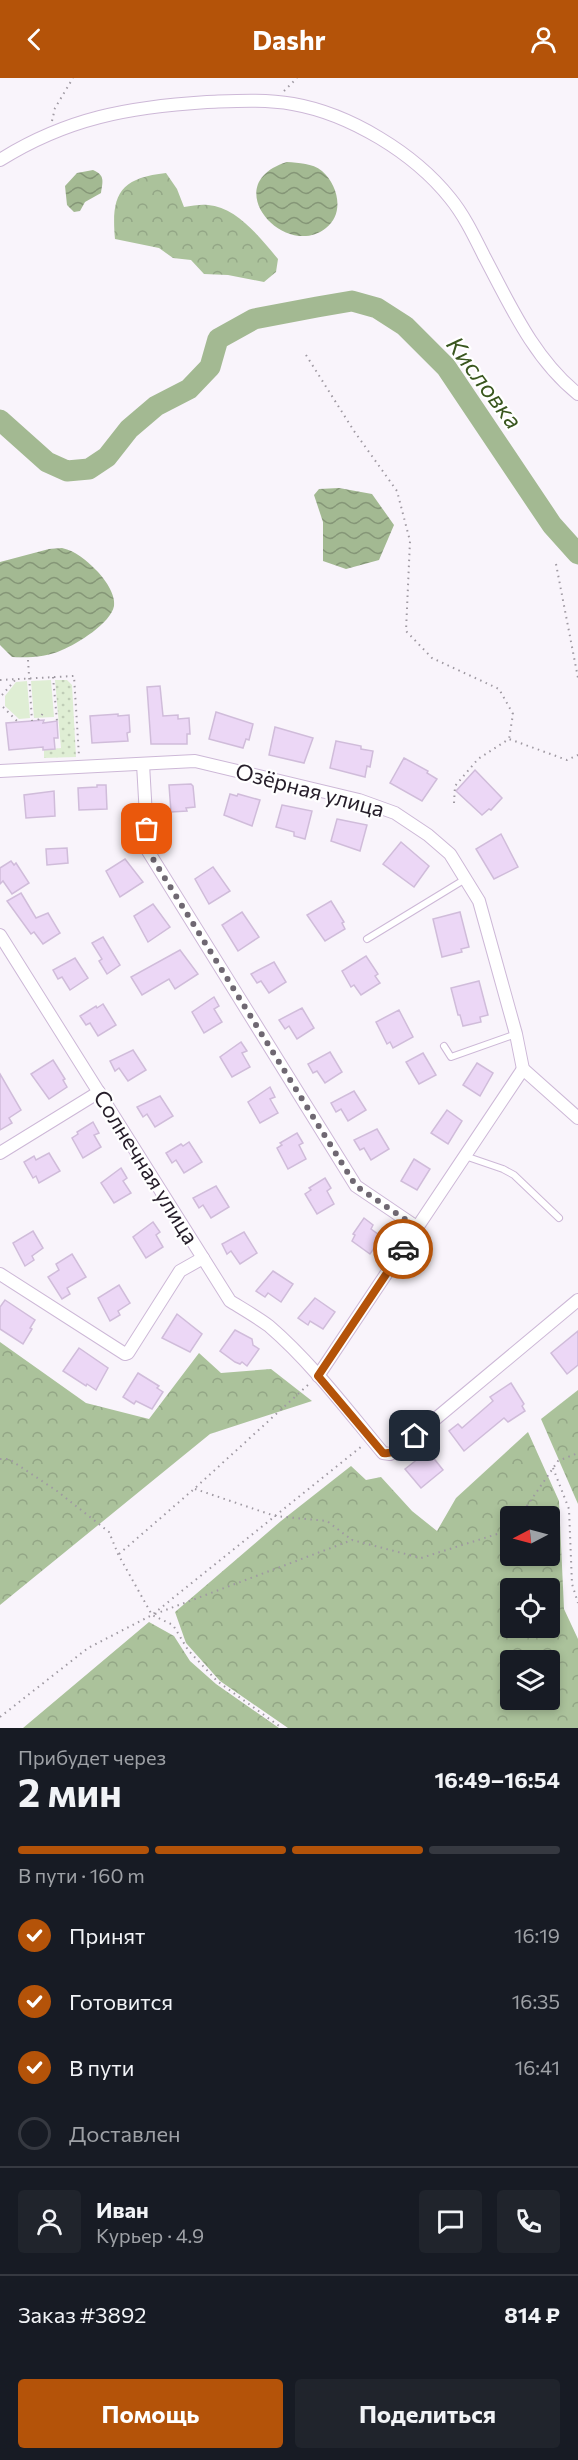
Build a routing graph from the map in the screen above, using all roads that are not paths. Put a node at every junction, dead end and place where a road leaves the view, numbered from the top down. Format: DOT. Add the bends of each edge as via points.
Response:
graph roads {
  1 [pos="0,160"];
  2 [pos="578,394"];
  3 [pos="143,764"];
  4 [pos="0,771"];
  5 [pos="467,878"];
  6 [pos="0,934"];
  7 [pos="368,939"];
  8 [pos="516,1034"];
  9 [pos="444,1046"];
  10 [pos="523,1069"];
  11 [pos="99,1092"];
  12 [pos="578,1118"];
  13 [pos="0,1153"];
  14 [pos="465,1156"];
  15 [pos="559,1218"];
  16 [pos="418,1228"];
  17 [pos="203,1258"];
  18 [pos="0,1274"];
  19 [pos="578,1300"];
  20 [pos="318,1376"];
  1 -- 2 [label="street" via="71,124 144,108 257,99 295,104 334,117 377,136 419,166 450,198 513,312 559,378"];
  3 -- 4 [label="street, Озёрная улица"];
  3 -- 5 [label="street, Озёрная улица" via="195,761 359,800 387,810 428,835 450,854"];
  3 -- 16 [label="street" via="148,851 356,1186"];
  5 -- 7 [label="lane"];
  5 -- 8 [label="street, Озёрная улица" via="488,926"];
  6 -- 11 [label="street, Солнечная улица"];
  8 -- 9 [label="lane" via="451,1057"];
  8 -- 10 [label="street, Озёрная улица"];
  10 -- 12 [label="street"];
  10 -- 14 [label="street"];
  11 -- 13 [label="street"];
  11 -- 17 [label="street, Солнечная улица"];
  14 -- 15 [label="lane" via="514,1175"];
  14 -- 16 [label="street"];
  16 -- 20 [label="street"];
  17 -- 18 [label="street" via="180,1271 125,1354"];
  17 -- 20 [label="street, Солнечная улица" via="230,1301 268,1325"];
  19 -- 20 [label="street, Солнечная улица" via="390,1454 383,1453"];
}
